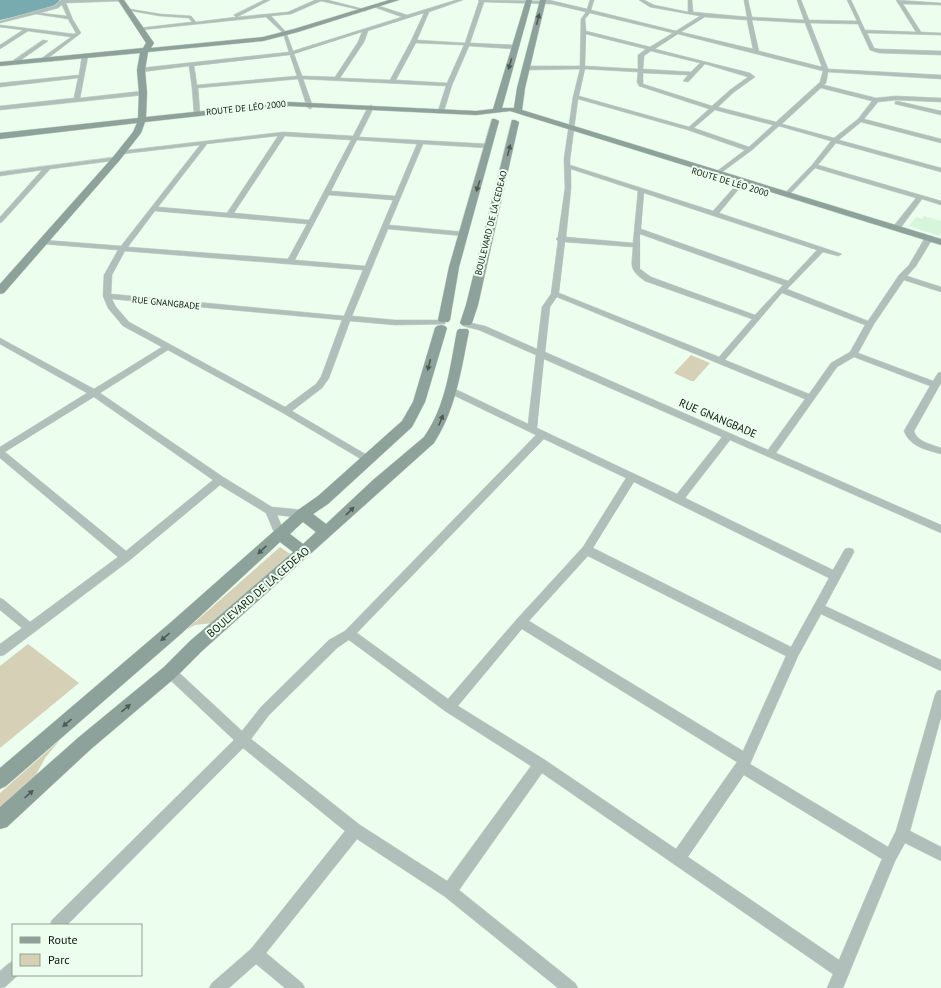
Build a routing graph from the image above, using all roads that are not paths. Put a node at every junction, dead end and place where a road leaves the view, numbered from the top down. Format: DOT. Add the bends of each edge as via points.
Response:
graph roads {
  1 [pos="121,0"];
  2 [pos="268,0"];
  3 [pos="320,0"];
  4 [pos="388,0"];
  5 [pos="396,0"];
  6 [pos="461,0"];
  7 [pos="481,0"];
  8 [pos="592,0"];
  9 [pos="641,0"];
  10 [pos="690,0"];
  11 [pos="746,0"];
  12 [pos="799,0"];
  13 [pos="848,0"];
  14 [pos="63,1"];
  15 [pos="528,1"];
  16 [pos="543,1"];
  17 [pos="899,1"];
  18 [pos="941,4"];
  19 [pos="376,6"];
  20 [pos="126,8"];
  21 [pos="363,9"];
  22 [pos="427,11"];
  23 [pos="588,11"];
  24 [pos="30,14"];
  25 [pos="691,14"];
  26 [pos="267,15"];
  27 [pos="702,16"];
  28 [pos="407,17"];
  29 [pos="69,18"];
  30 [pos="750,18"];
  31 [pos="229,19"];
  32 [pos="808,21"];
  33 [pos="0,22"];
  34 [pos="195,23"];
  35 [pos="860,23"];
  36 [pos="0,26"];
  37 [pos="141,29"];
  38 [pos="27,30"];
  39 [pos="366,30"];
  40 [pos="863,31"];
  41 [pos="584,32"];
  42 [pos="676,32"];
  43 [pos="284,33"];
  44 [pos="919,33"];
  45 [pos="941,34"];
  46 [pos="76,36"];
  47 [pos="45,41"];
  48 [pos="414,41"];
  49 [pos="467,44"];
  50 [pos="1,45"];
  51 [pos="515,46"];
  52 [pos="147,48"];
  53 [pos="650,48"];
  54 [pos="756,51"];
  55 [pos="292,53"];
  56 [pos="941,54"];
  57 [pos="85,56"];
  58 [pos="45,58"];
  59 [pos="16,61"];
  60 [pos="704,62"];
  61 [pos="0,63"];
  62 [pos="191,65"];
  63 [pos="527,68"];
  64 [pos="582,68"];
  65 [pos="142,70"];
  66 [pos="826,70"];
  67 [pos="640,71"];
  68 [pos="694,74"];
  69 [pos="81,76"];
  70 [pos="299,77"];
  71 [pos="941,77"];
  72 [pos="337,78"];
  73 [pos="686,81"];
  74 [pos="392,82"];
  75 [pos="0,85"];
  76 [pos="449,85"];
  77 [pos="820,86"];
  78 [pos="195,88"];
  79 [pos="143,93"];
  80 [pos="576,97"];
  81 [pos="883,99"];
  82 [pos="77,100"];
  83 [pos="876,100"];
  84 [pos="941,100"];
  85 [pos="310,105"];
  86 [pos="0,108"];
  87 [pos="371,108"];
  88 [pos="715,108"];
  89 [pos="441,111"];
  90 [pos="941,113"];
  91 [pos="197,114"];
  92 [pos="494,115"];
  93 [pos="518,117"];
  94 [pos="860,120"];
  95 [pos="141,121"];
  96 [pos="777,125"];
  97 [pos="690,130"];
  98 [pos="572,131"];
  99 [pos="283,134"];
  100 [pos="0,137"];
  101 [pos="355,137"];
  102 [pos="420,141"];
  103 [pos="834,141"];
  104 [pos="941,141"];
  105 [pos="205,143"];
  106 [pos="488,146"];
  107 [pos="750,149"];
  108 [pos="119,156"];
  109 [pos="568,166"];
  110 [pos="814,166"];
  111 [pos="48,168"];
  112 [pos="941,170"];
  113 [pos="718,173"];
  114 [pos="0,174"];
  115 [pos="740,184"];
  116 [pos="641,190"];
  117 [pos="325,193"];
  118 [pos="786,195"];
  119 [pos="920,197"];
  120 [pos="396,198"];
  121 [pos="941,203"];
  122 [pos="155,209"];
  123 [pos="0,212"];
  124 [pos="9,212"];
  125 [pos="230,214"];
  126 [pos="714,214"];
  127 [pos="0,221"];
  128 [pos="311,222"];
  129 [pos="385,227"];
  130 [pos="896,228"];
  131 [pos="637,230"];
  132 [pos="464,234"];
  133 [pos="560,239"];
  134 [pos="927,240"];
  135 [pos="43,242"];
  136 [pos="941,242"];
  137 [pos="636,245"];
  138 [pos="941,247"];
  139 [pos="123,248"];
  140 [pos="821,250"];
  141 [pos="838,254"];
  142 [pos="291,261"];
  143 [pos="368,268"];
  144 [pos="902,277"];
  145 [pos="789,284"];
  146 [pos="781,290"];
  147 [pos="941,290"];
  148 [pos="0,291"];
  149 [pos="554,294"];
  150 [pos="107,296"];
  151 [pos="347,318"];
  152 [pos="757,318"];
  153 [pos="442,324"];
  154 [pos="870,324"];
  155 [pos="465,327"];
  156 [pos="0,340"];
  157 [pos="168,347"];
  158 [pos="853,354"];
  159 [pos="542,355"];
  160 [pos="720,361"];
  161 [pos="941,375"];
  162 [pos="935,385"];
  163 [pos="450,390"];
  164 [pos="94,393"];
  165 [pos="811,398"];
  166 [pos="286,410"];
  167 [pos="532,429"];
  168 [pos="543,434"];
  169 [pos="729,435"];
  170 [pos="941,451"];
  171 [pos="0,452"];
  172 [pos="771,453"];
  173 [pos="369,460"];
  174 [pos="632,477"];
  175 [pos="220,480"];
  176 [pos="678,500"];
  177 [pos="270,510"];
  178 [pos="303,514"];
  179 [pos="941,529"];
  180 [pos="326,532"];
  181 [pos="280,534"];
  182 [pos="587,550"];
  183 [pos="304,552"];
  184 [pos="849,552"];
  185 [pos="126,557"];
  186 [pos="835,576"];
  187 [pos="0,603"];
  188 [pos="818,608"];
  189 [pos="521,622"];
  190 [pos="29,628"];
  191 [pos="349,634"];
  192 [pos="0,651"];
  193 [pos="793,654"];
  194 [pos="941,666"];
  195 [pos="170,672"];
  196 [pos="941,695"];
  197 [pos="449,707"];
  198 [pos="243,740"];
  199 [pos="743,763"];
  200 [pos="540,764"];
  201 [pos="0,780"];
  202 [pos="0,820"];
  203 [pos="355,830"];
  204 [pos="902,834"];
  205 [pos="941,854"];
  206 [pos="890,856"];
  207 [pos="678,858"];
  208 [pos="449,891"];
  209 [pos="58,924"];
  210 [pos="256,954"];
  211 [pos="12,970"];
  212 [pos="842,971"];
  213 [pos="0,982"];
  214 [pos="217,988"];
  215 [pos="298,988"];
  216 [pos="570,988"];
  217 [pos="835,988"];
  1 -- 14 [label="street"];
  1 -- 20 [label="main road"];
  2 -- 31 [label="street"];
  3 -- 21 [label="street"];
  3 -- 26 [label="street" via="289,13"];
  4 -- 21 [label="main road"];
  5 -- 19 [label="main road"];
  6 -- 22 [label="street"];
  7 -- 15 [label="street"];
  7 -- 49 [label="street"];
  8 -- 23 [label="street"];
  9 -- 25 [label="street" via="664,10"];
  10 -- 25 [label="street"];
  11 -- 30 [label="street"];
  12 -- 32 [label="street"];
  13 -- 35 [label="street"];
  14 -- 24 [label="street" via="56,7"];
  14 -- 29 [label="street"];
  15 -- 16 [label="street"];
  15 -- 51 [label="main road, BOULEVARD DE LA CEDEAO"];
  16 -- 23 [label="street"];
  63 -- 16 [label="main road, BOULEVARD DE LA CEDEAO, one-way"];
  17 -- 18 [label="street"];
  17 -- 44 [label="street"];
  19 -- 21 [label="main road"];
  19 -- 28 [label="street"];
  20 -- 34 [label="street" via="160,15 191,17"];
  20 -- 37 [label="main road"];
  21 -- 43 [label="main road"];
  22 -- 28 [label="street"];
  22 -- 48 [label="street"];
  23 -- 41 [label="street" via="583,19"];
  23 -- 42 [label="street"];
  24 -- 29 [label="street"];
  24 -- 33 [label="street"];
  25 -- 27 [label="street"];
  26 -- 31 [label="street"];
  26 -- 43 [label="street"];
  27 -- 30 [label="street"];
  27 -- 42 [label="street"];
  28 -- 39 [label="street"];
  29 -- 46 [label="street" via="78,30"];
  30 -- 32 [label="street"];
  30 -- 54 [label="street"];
  31 -- 34 [label="street"];
  32 -- 35 [label="street"];
  32 -- 66 [label="street"];
  34 -- 37 [label="street"];
  35 -- 40 [label="street"];
  36 -- 38 [label="street"];
  37 -- 52 [label="main road" via="150,43"];
  38 -- 46 [label="street"];
  38 -- 50 [label="street"];
  39 -- 55 [label="street"];
  39 -- 72 [label="street"];
  40 -- 44 [label="street"];
  40 -- 56 [label="street" via="872,49 875,50"];
  41 -- 53 [label="street"];
  41 -- 64 [label="street"];
  42 -- 53 [label="street"];
  42 -- 54 [label="street"];
  43 -- 52 [label="main road" via="251,40"];
  43 -- 55 [label="street"];
  44 -- 45 [label="street"];
  46 -- 58 [label="street"];
  47 -- 59 [label="street"];
  48 -- 49 [label="street"];
  48 -- 74 [label="street"];
  49 -- 51 [label="street"];
  49 -- 76 [label="street"];
  51 -- 92 [label="main road, BOULEVARD DE LA CEDEAO, one-way"];
  52 -- 57 [label="main road"];
  52 -- 58 [label="main road"];
  52 -- 65 [label="main road" via="143,54"];
  53 -- 60 [label="street"];
  53 -- 67 [label="street" via="641,55"];
  54 -- 66 [label="street"];
  55 -- 62 [label="street"];
  55 -- 70 [label="street"];
  57 -- 61 [label="main road"];
  57 -- 69 [label="street"];
  58 -- 59 [label="main road"];
  59 -- 61 [label="main road"];
  60 -- 68 [label="street"];
  60 -- 88 [label="street" via="748,74 752,78 732,91"];
  62 -- 65 [label="street"];
  62 -- 78 [label="street"];
  63 -- 64 [label="street"];
  63 -- 93 [label="main road, BOULEVARD DE LA CEDEAO" via="519,98"];
  64 -- 67 [label="street"];
  64 -- 80 [label="street"];
  65 -- 79 [label="main road"];
  66 -- 71 [label="street"];
  66 -- 77 [label="street"];
  67 -- 68 [label="street"];
  67 -- 88 [label="street" via="641,85 646,88"];
  68 -- 73 [label="street"];
  69 -- 75 [label="street"];
  69 -- 82 [label="street"];
  70 -- 72 [label="street"];
  70 -- 78 [label="street"];
  70 -- 85 [label="street"];
  72 -- 74 [label="street"];
  74 -- 76 [label="street"];
  76 -- 89 [label="street"];
  77 -- 83 [label="street"];
  77 -- 96 [label="street"];
  78 -- 91 [label="street"];
  79 -- 82 [label="street"];
  79 -- 95 [label="main road"];
  80 -- 97 [label="street"];
  80 -- 98 [label="street"];
  81 -- 83 [label="street"];
  81 -- 84 [label="street"];
  81 -- 90 [label="street"];
  82 -- 86 [label="street"];
  83 -- 94 [label="street"];
  85 -- 87 [label="main road, ROUTE DE LÉO 2000"];
  85 -- 91 [label="main road, ROUTE DE LÉO 2000" via="277,105"];
  85 -- 95 [label="main road, ROUTE DE LÉO 2000"];
  87 -- 89 [label="main road, ROUTE DE LÉO 2000"];
  87 -- 92 [label="main road, ROUTE DE LÉO 2000"];
  87 -- 101 [label="street"];
  88 -- 96 [label="street"];
  88 -- 97 [label="street"];
  89 -- 92 [label="main road, ROUTE DE LÉO 2000"];
  91 -- 95 [label="main road, ROUTE DE LÉO 2000"];
  92 -- 93 [label="main road" via="506,109"];
  92 -- 93 [label="main road" via="505,123"];
  92 -- 106 [label="main road, BOULEVARD DE LA CEDEAO"];
  93 -- 98 [label="main road, ROUTE DE LÉO 2000"];
  155 -- 93 [label="main road, BOULEVARD DE LA CEDEAO, one-way"];
  94 -- 103 [label="street"];
  94 -- 104 [label="street"];
  95 -- 100 [label="main road, ROUTE DE LÉO 2000"];
  95 -- 108 [label="main road" via="137,133"];
  96 -- 103 [label="street"];
  96 -- 107 [label="street"];
  97 -- 107 [label="street"];
  98 -- 109 [label="street"];
  98 -- 113 [label="main road, ROUTE DE LÉO 2000"];
  98 -- 115 [label="main road, ROUTE DE LÉO 2000"];
  99 -- 101 [label="street"];
  99 -- 105 [label="street"];
  99 -- 125 [label="street"];
  101 -- 102 [label="street"];
  101 -- 117 [label="street"];
  102 -- 106 [label="street"];
  102 -- 120 [label="street"];
  103 -- 110 [label="street"];
  103 -- 112 [label="street"];
  105 -- 108 [label="street"];
  105 -- 122 [label="street"];
  106 -- 132 [label="main road, BOULEVARD DE LA CEDEAO, one-way"];
  107 -- 113 [label="street"];
  108 -- 111 [label="street"];
  108 -- 135 [label="main road"];
  109 -- 116 [label="street"];
  109 -- 133 [label="street" via="567,196"];
  110 -- 118 [label="street"];
  110 -- 119 [label="street"];
  111 -- 114 [label="street"];
  111 -- 124 [label="street"];
  113 -- 118 [label="main road, ROUTE DE LÉO 2000"];
  115 -- 126 [label="street"];
  115 -- 134 [label="main road, ROUTE DE LÉO 2000"];
  116 -- 126 [label="street"];
  116 -- 131 [label="street"];
  117 -- 120 [label="street"];
  117 -- 128 [label="street"];
  118 -- 130 [label="main road, ROUTE DE LÉO 2000"];
  119 -- 121 [label="street"];
  119 -- 130 [label="street"];
  120 -- 129 [label="street"];
  122 -- 125 [label="street"];
  122 -- 139 [label="street"];
  123 -- 124 [label="street"];
  124 -- 127 [label="street"];
  125 -- 128 [label="street"];
  126 -- 140 [label="street"];
  128 -- 142 [label="street"];
  129 -- 132 [label="street"];
  129 -- 143 [label="street"];
  130 -- 134 [label="main road, ROUTE DE LÉO 2000"];
  131 -- 137 [label="street"];
  131 -- 145 [label="street"];
  132 -- 153 [label="main road, BOULEVARD DE LA CEDEAO"];
  133 -- 137 [label="street"];
  133 -- 149 [label="street"];
  134 -- 136 [label="main road, ROUTE DE LÉO 2000"];
  134 -- 138 [label="main road, ROUTE DE LÉO 2000"];
  134 -- 144 [label="street" via="912,266"];
  135 -- 139 [label="street"];
  135 -- 148 [label="main road"];
  137 -- 152 [label="street" via="636,269 645,277"];
  139 -- 142 [label="street"];
  139 -- 150 [label="street" via="108,275"];
  140 -- 141 [label="street"];
  140 -- 145 [label="street"];
  142 -- 143 [label="street"];
  143 -- 151 [label="street"];
  144 -- 147 [label="street"];
  144 -- 154 [label="street"];
  145 -- 146 [label="street"];
  146 -- 152 [label="street"];
  146 -- 154 [label="street"];
  149 -- 159 [label="street" via="546,307"];
  149 -- 160 [label="street"];
  150 -- 151 [label="street, RUE GNANGBADE"];
  150 -- 157 [label="street" via="112,308 126,324"];
  151 -- 153 [label="street, RUE GNANGBADE" via="416,326"];
  151 -- 166 [label="street" via="322,382"];
  152 -- 160 [label="street"];
  153 -- 155 [label="main road" via="450,333"];
  153 -- 173 [label="main road, BOULEVARD DE LA CEDEAO, one-way" via="419,402 412,416 407,424"];
  154 -- 158 [label="street"];
  155 -- 159 [label="street, RUE GNANGBADE" via="486,330"];
  155 -- 163 [label="main road, BOULEVARD DE LA CEDEAO"];
  156 -- 164 [label="street"];
  157 -- 164 [label="street"];
  157 -- 166 [label="street"];
  158 -- 162 [label="street"];
  158 -- 165 [label="street" via="834,365"];
  159 -- 167 [label="street"];
  159 -- 169 [label="street, RUE GNANGBADE"];
  160 -- 165 [label="street"];
  161 -- 162 [label="street"];
  162 -- 170 [label="street" via="909,431 917,442"];
  163 -- 167 [label="street"];
  180 -- 163 [label="main road, BOULEVARD DE LA CEDEAO, one-way" via="434,433 442,418"];
  164 -- 171 [label="street"];
  164 -- 175 [label="street"];
  165 -- 172 [label="street"];
  166 -- 173 [label="street"];
  167 -- 168 [label="street"];
  168 -- 174 [label="street"];
  168 -- 191 [label="street"];
  169 -- 172 [label="street, RUE GNANGBADE"];
  169 -- 176 [label="street"];
  171 -- 185 [label="street"];
  172 -- 179 [label="street, RUE GNANGBADE"];
  173 -- 178 [label="main road, BOULEVARD DE LA CEDEAO"];
  174 -- 176 [label="street"];
  174 -- 182 [label="street"];
  175 -- 177 [label="street"];
  175 -- 185 [label="street"];
  176 -- 186 [label="street"];
  177 -- 178 [label="street"];
  177 -- 181 [label="street"];
  178 -- 180 [label="main road"];
  178 -- 181 [label="main road, BOULEVARD DE LA CEDEAO"];
  180 -- 183 [label="main road, BOULEVARD DE LA CEDEAO"];
  181 -- 183 [label="main road"];
  181 -- 201 [label="main road, BOULEVARD DE LA CEDEAO, one-way"];
  182 -- 189 [label="street"];
  182 -- 193 [label="street"];
  183 -- 195 [label="main road, BOULEVARD DE LA CEDEAO" via="201,641"];
  184 -- 186 [label="street"];
  185 -- 190 [label="street"];
  186 -- 188 [label="street"];
  187 -- 190 [label="street"];
  188 -- 193 [label="street"];
  188 -- 194 [label="street"];
  189 -- 197 [label="street"];
  189 -- 199 [label="street"];
  190 -- 192 [label="street"];
  191 -- 197 [label="street"];
  191 -- 198 [label="street" via="333,644 276,701"];
  193 -- 199 [label="street"];
  195 -- 198 [label="street"];
  202 -- 195 [label="main road, BOULEVARD DE LA CEDEAO, one-way" via="85,743"];
  196 -- 204 [label="street"];
  197 -- 200 [label="street"];
  198 -- 203 [label="street"];
  198 -- 209 [label="street"];
  199 -- 206 [label="street"];
  199 -- 207 [label="street"];
  200 -- 207 [label="street"];
  200 -- 208 [label="street"];
  203 -- 208 [label="street"];
  203 -- 210 [label="street"];
  204 -- 205 [label="street"];
  204 -- 206 [label="street"];
  206 -- 212 [label="street"];
  207 -- 212 [label="street"];
  208 -- 216 [label="street"];
  210 -- 214 [label="street"];
  210 -- 215 [label="street"];
  211 -- 213 [label="street"];
  212 -- 217 [label="street"];
}
